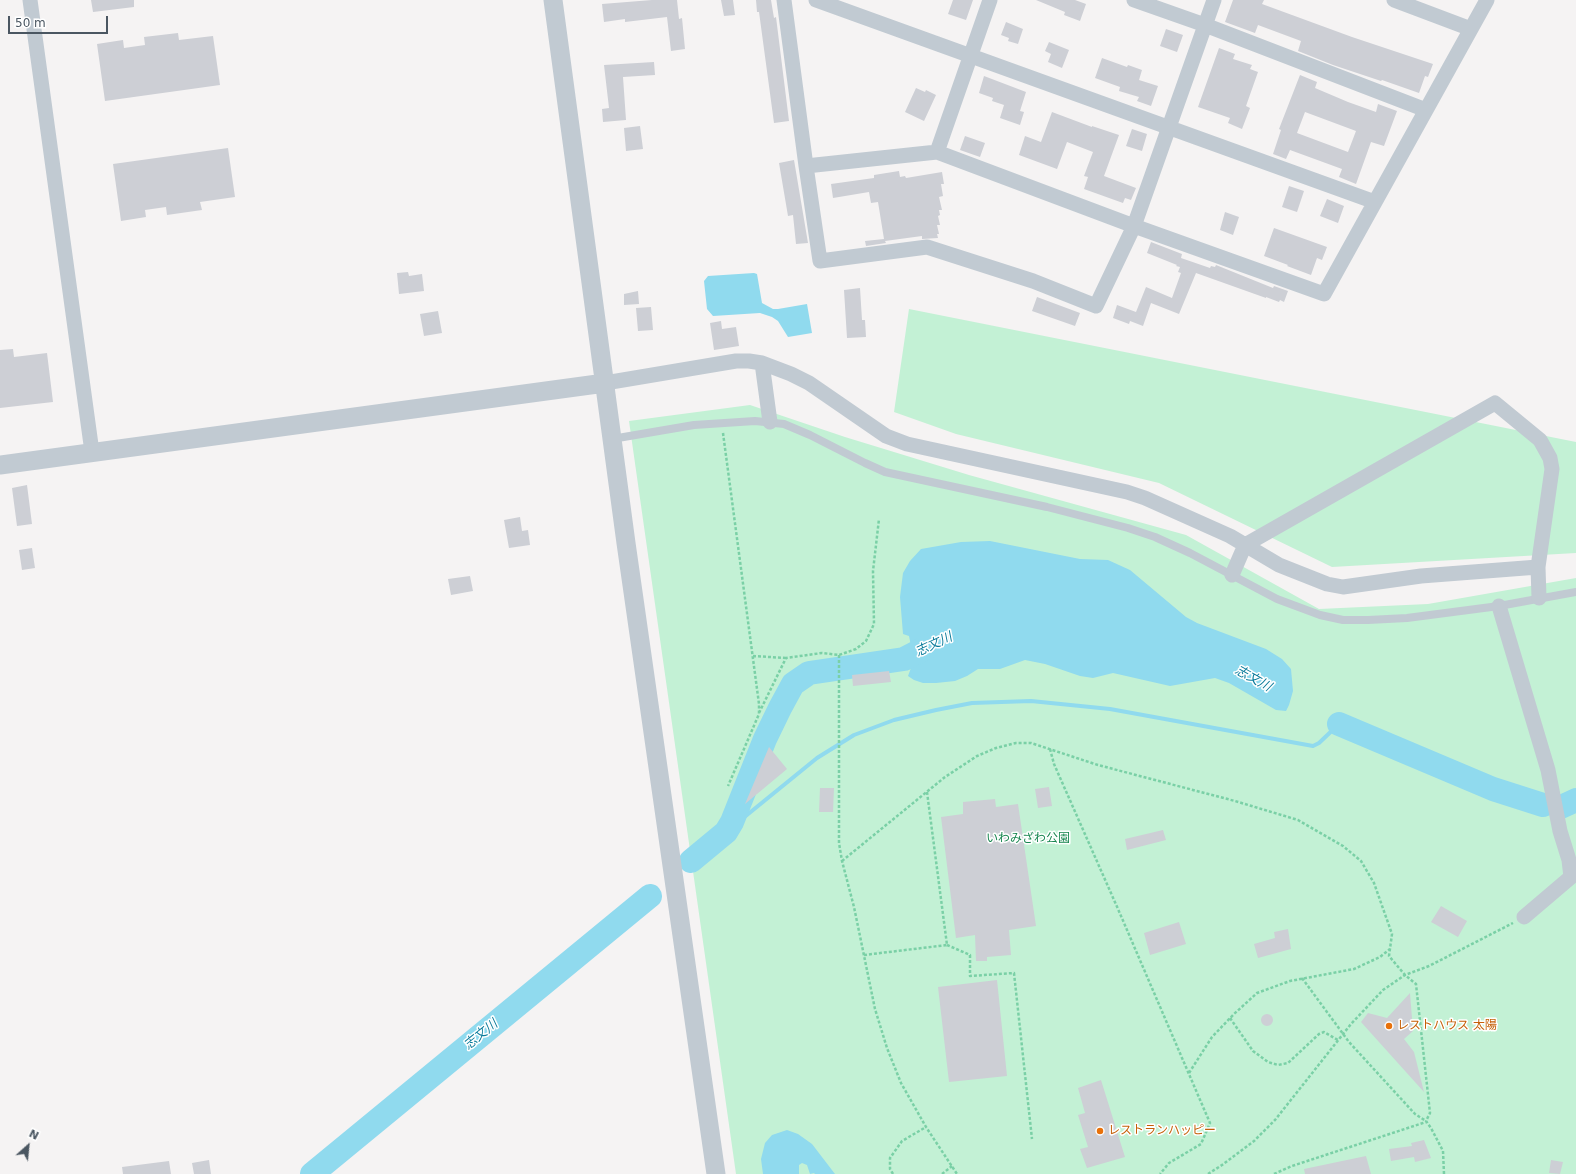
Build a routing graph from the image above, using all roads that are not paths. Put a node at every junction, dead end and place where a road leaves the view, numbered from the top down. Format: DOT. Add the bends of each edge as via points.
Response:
graph roads {
  1 [pos="30,0"];
  2 [pos="553,0"];
  3 [pos="784,0"];
  4 [pos="816,0"];
  5 [pos="990,0"];
  6 [pos="1134,0"];
  7 [pos="1214,0"];
  8 [pos="1394,0"];
  9 [pos="1487,0"];
  10 [pos="1205,25"];
  11 [pos="1471,29"];
  12 [pos="970,56"];
  13 [pos="1426,110"];
  14 [pos="1169,128"];
  15 [pos="937,152"];
  16 [pos="806,166"];
  17 [pos="1375,202"];
  18 [pos="1134,226"];
  19 [pos="762,363"];
  20 [pos="605,383"];
  21 [pos="770,422"];
  22 [pos="612,439"];
  23 [pos="92,452"];
  24 [pos="0,465"];
  25 [pos="1245,545"];
  26 [pos="1538,566"];
  27 [pos="1232,575"];
  28 [pos="1576,592"];
  29 [pos="1539,598"];
  30 [pos="1499,606"];
  31 [pos="1574,881"];
  32 [pos="1524,917"];
  33 [pos="716,1174"];
  1 -- 23 [label="street"];
  2 -- 20 [label="street"];
  3 -- 16 [label="street"];
  4 -- 12 [label="street"];
  5 -- 12 [label="street"];
  6 -- 10 [label="street"];
  7 -- 10 [label="street"];
  8 -- 11 [label="street"];
  9 -- 11 [label="street"];
  10 -- 13 [label="street"];
  10 -- 14 [label="street"];
  11 -- 13 [label="street"];
  12 -- 14 [label="street"];
  12 -- 15 [label="street"];
  13 -- 17 [label="street"];
  14 -- 17 [label="street"];
  14 -- 18 [label="street"];
  15 -- 16 [label="street"];
  15 -- 18 [label="street"];
  16 -- 18 [label="street" via="820,261 928,247 1033,281 1096,306"];
  17 -- 18 [label="street" via="1324,294"];
  19 -- 20 [label="street" via="736,361"];
  19 -- 21 [label="street"];
  19 -- 25 [label="street" via="809,384 886,436 907,444 1127,492 1195,520"];
  20 -- 22 [label="street"];
  20 -- 23 [label="street"];
  21 -- 22 [label="lane" via="694,425"];
  21 -- 27 [label="lane" via="784,424 810,435 885,472 1047,507 1156,537"];
  22 -- 33 [label="street"];
  23 -- 24 [label="street"];
  25 -- 26 [label="street" via="1279,566 1327,584 1343,587 1420,576"];
  25 -- 26 [label="street" via="1495,403 1540,440 1550,458 1552,469"];
  25 -- 27 [label="street"];
  26 -- 29 [label="street"];
  27 -- 30 [label="lane" via="1277,599 1320,615 1343,620 1407,618"];
  28 -- 29 [label="lane"];
  29 -- 30 [label="lane"];
  30 -- 31 [label="street" via="1548,770 1560,831"];
  31 -- 32 [label="street"];
}
